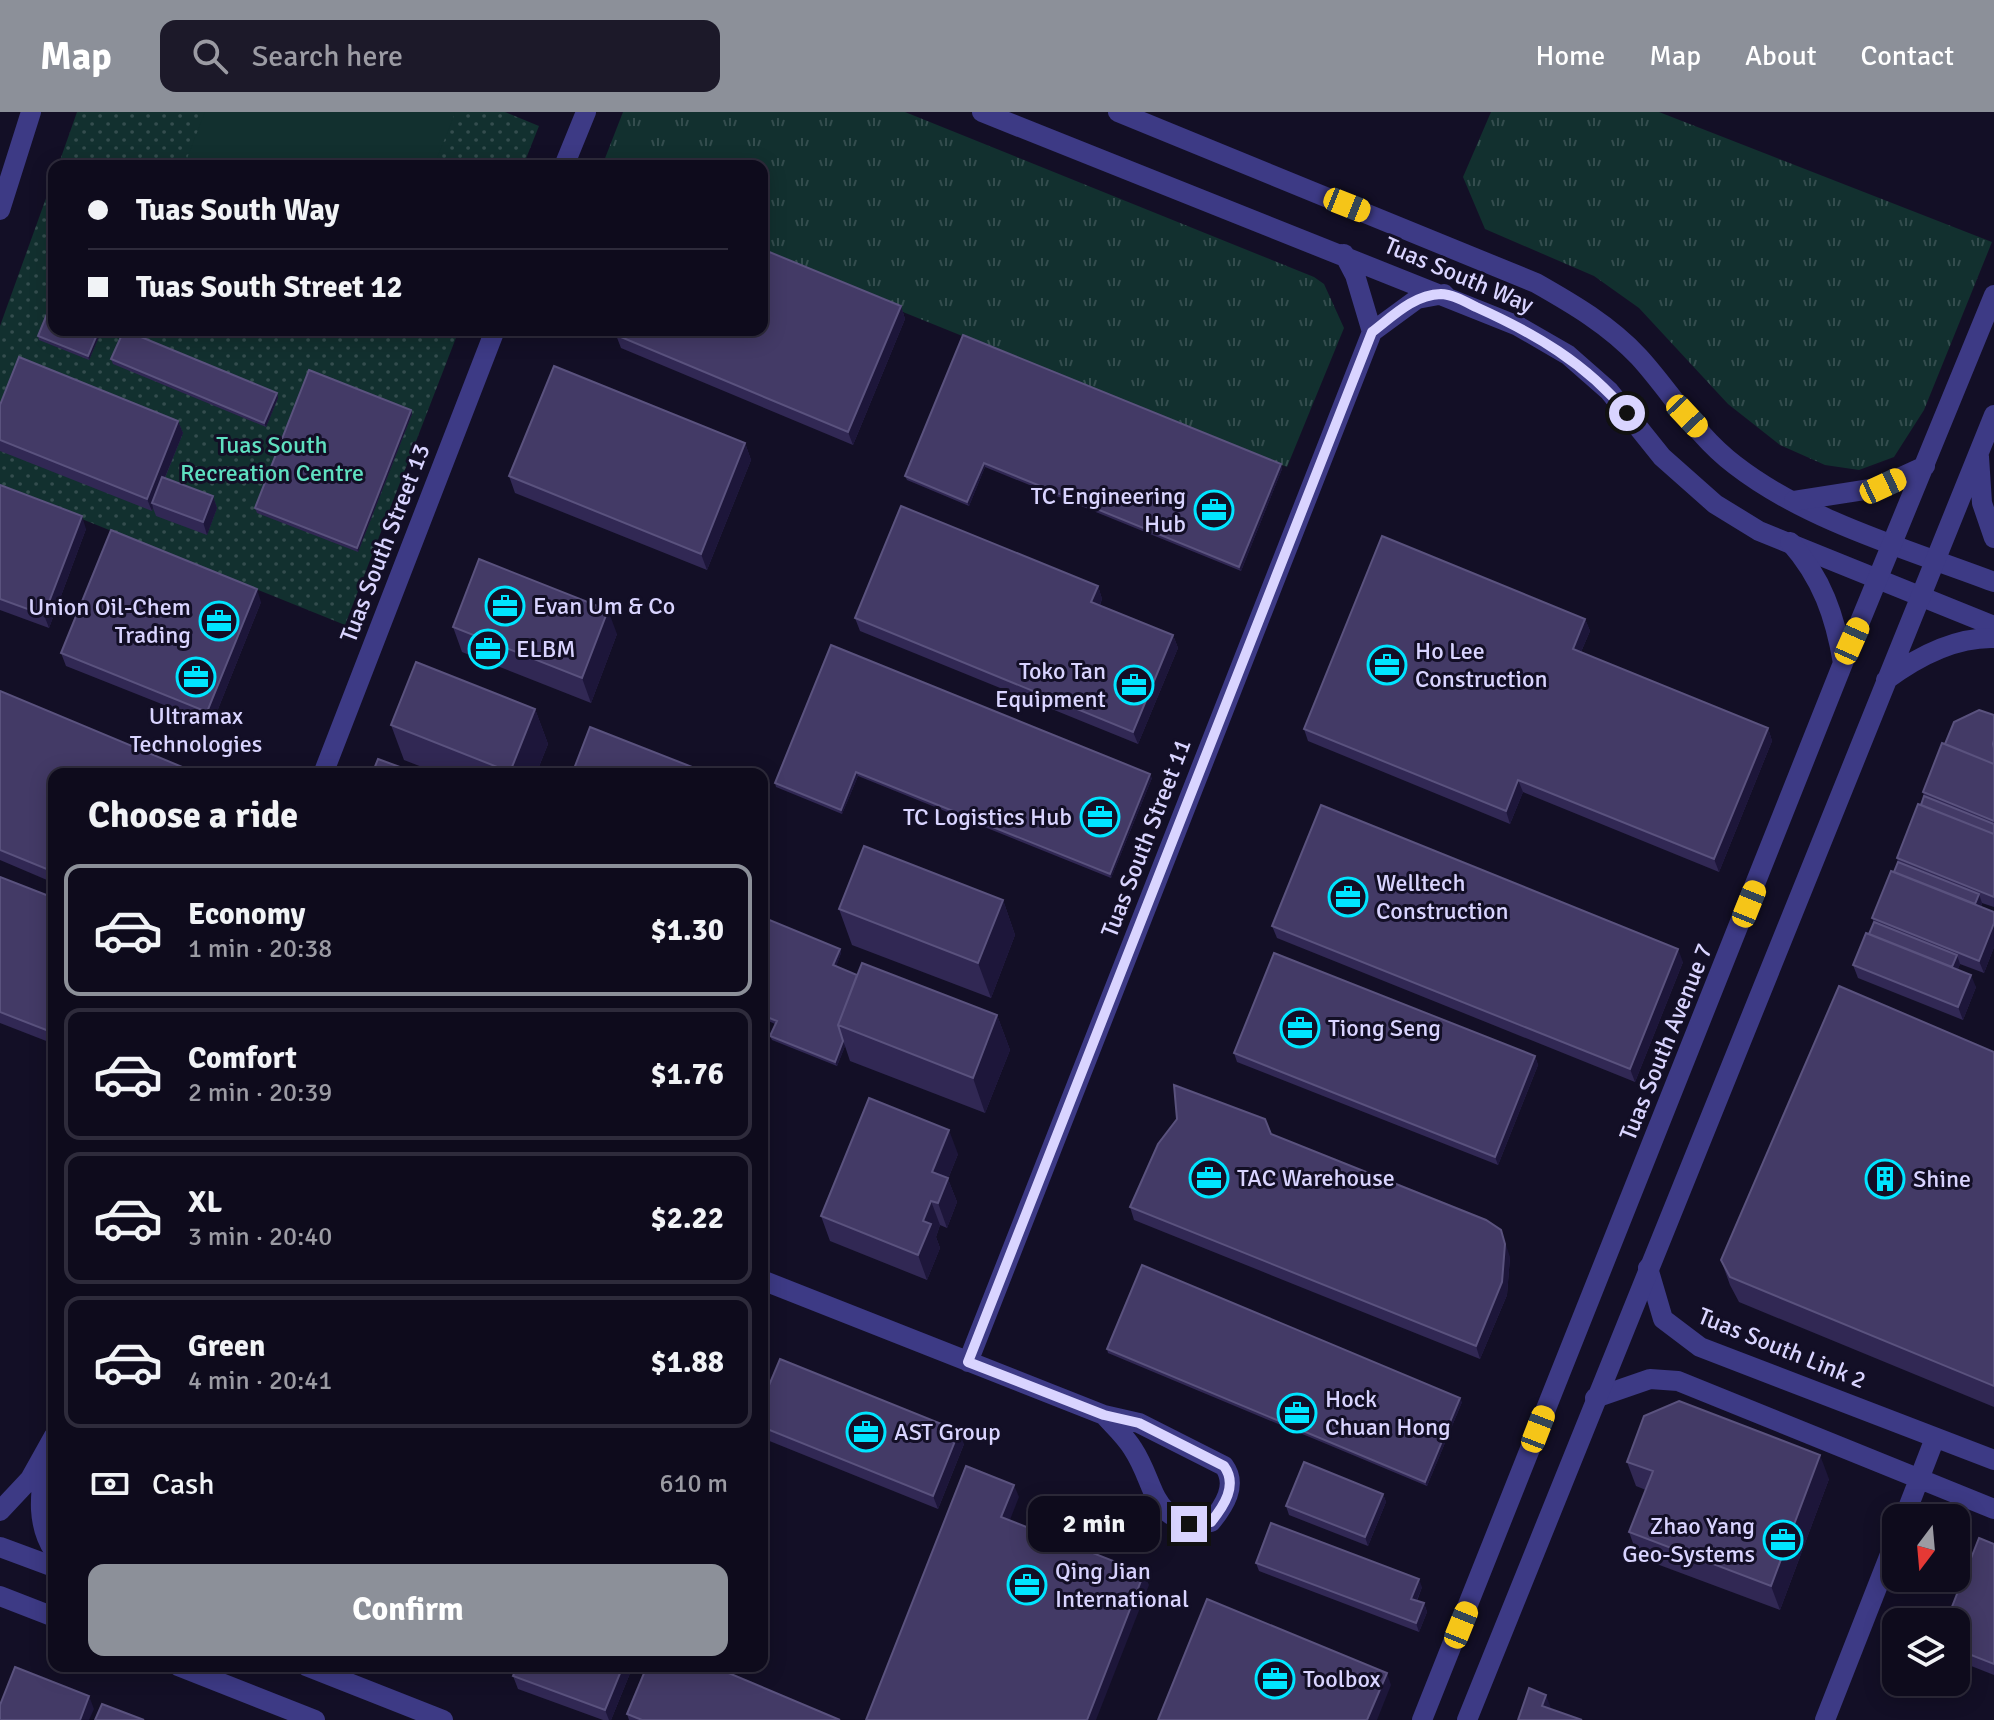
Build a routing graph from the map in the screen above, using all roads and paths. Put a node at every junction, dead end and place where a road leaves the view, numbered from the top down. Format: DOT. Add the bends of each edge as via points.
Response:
graph roads {
  1 [pos="31,112"];
  2 [pos="586,112"];
  3 [pos="982,112"];
  4 [pos="1118,112"];
  5 [pos="566,160"];
  6 [pos="0,210"];
  7 [pos="1344,254"];
  8 [pos="1444,294"];
  9 [pos="1994,295"];
  10 [pos="1372,332"];
  11 [pos="493,336"];
  12 [pos="1994,415"];
  13 [pos="1978,453"];
  14 [pos="1925,466"];
  15 [pos="1794,501"];
  16 [pos="1994,538"];
  17 [pos="1790,542"];
  18 [pos="1894,543"];
  19 [pos="1934,560"];
  20 [pos="1880,580"];
  21 [pos="1994,582"];
  22 [pos="1920,598"];
  23 [pos="1994,626"];
  24 [pos="1994,638"];
  25 [pos="1843,663"];
  26 [pos="1886,680"];
  27 [pos="325,768"];
  28 [pos="1648,1268"];
  29 [pos="768,1282"];
  30 [pos="968,1362"];
  31 [pos="1595,1398"];
  32 [pos="1104,1415"];
  33 [pos="1935,1438"];
  34 [pos="48,1451"];
  35 [pos="45,1458"];
  36 [pos="1994,1460"];
  37 [pos="1919,1480"];
  38 [pos="1910,1504"];
  39 [pos="1994,1509"];
  40 [pos="0,1511"];
  41 [pos="48,1538"];
  42 [pos="0,1547"];
  43 [pos="48,1565"];
  44 [pos="1882,1575"];
  45 [pos="0,1596"];
  46 [pos="48,1615"];
  47 [pos="193,1672"];
  48 [pos="321,1672"];
  49 [pos="315,1720"];
  50 [pos="443,1720"];
  51 [pos="1422,1720"];
  52 [pos="1467,1720"];
  53 [pos="1825,1720"];
  1 -- 6 [label="street"];
  2 -- 5 [label="street"];
  3 -- 7 [label="street, Tuas South Way"];
  4 -- 15 [label="street, Tuas South Way" via="1536,283 1590,313 1639,356 1734,465"];
  7 -- 8 [label="street, Tuas South Way"];
  7 -- 10 [label="street"];
  8 -- 10 [label="street" via="1417,299"];
  8 -- 17 [label="street, Tuas South Way" via="1568,355 1609,391 1662,457 1715,504 1759,531"];
  9 -- 14 [label="street, Tuas South Avenue 7"];
  10 -- 30 [label="street, Tuas South Street 11"];
  11 -- 27 [label="street, Tuas South Street 13"];
  12 -- 13 [label="street"];
  13 -- 16 [label="street" via="1982,503"];
  13 -- 19 [label="street"];
  14 -- 15 [label="street" via="1877,488"];
  14 -- 18 [label="street, Tuas South Avenue 7"];
  15 -- 18 [label="street, Tuas South Way"];
  17 -- 20 [label="street, Tuas South Way"];
  17 -- 25 [label="street" via="1822,587"];
  18 -- 19 [label="street, Tuas South Way"];
  18 -- 20 [label="street, Tuas South Avenue 7"];
  19 -- 21 [label="street, Tuas South Way"];
  19 -- 22 [label="street"];
  20 -- 22 [label="street, Tuas South Way"];
  20 -- 25 [label="street, Tuas South Avenue 7"];
  22 -- 23 [label="street, Tuas South Way"];
  22 -- 26 [label="street"];
  24 -- 26 [label="street" via="1936,650"];
  25 -- 51 [label="street, Tuas South Avenue 7"];
  26 -- 28 [label="street"];
  28 -- 31 [label="street"];
  28 -- 33 [label="street, Tuas South Link 2" via="1663,1319 1676,1333"];
  29 -- 30 [label="street"];
  30 -- 32 [label="street"];
  31 -- 37 [label="street" via="1650,1379 1678,1381"];
  31 -- 52 [label="street"];
  32 -- 32 [label="street" via="1139,1423 1224,1466 1230,1487 1211,1522 1189,1524 1161,1506 1134,1449"];
  33 -- 36 [label="street, Tuas South Link 2"];
  33 -- 37 [label="street"];
  34 -- 35 [label="street"];
  35 -- 40 [label="street"];
  35 -- 41 [label="street" via="39,1502"];
  37 -- 38 [label="street"];
  37 -- 39 [label="street"];
  42 -- 43 [label="street"];
  44 -- 53 [label="street"];
  45 -- 46 [label="street"];
  47 -- 49 [label="street"];
  48 -- 50 [label="street"];
}
